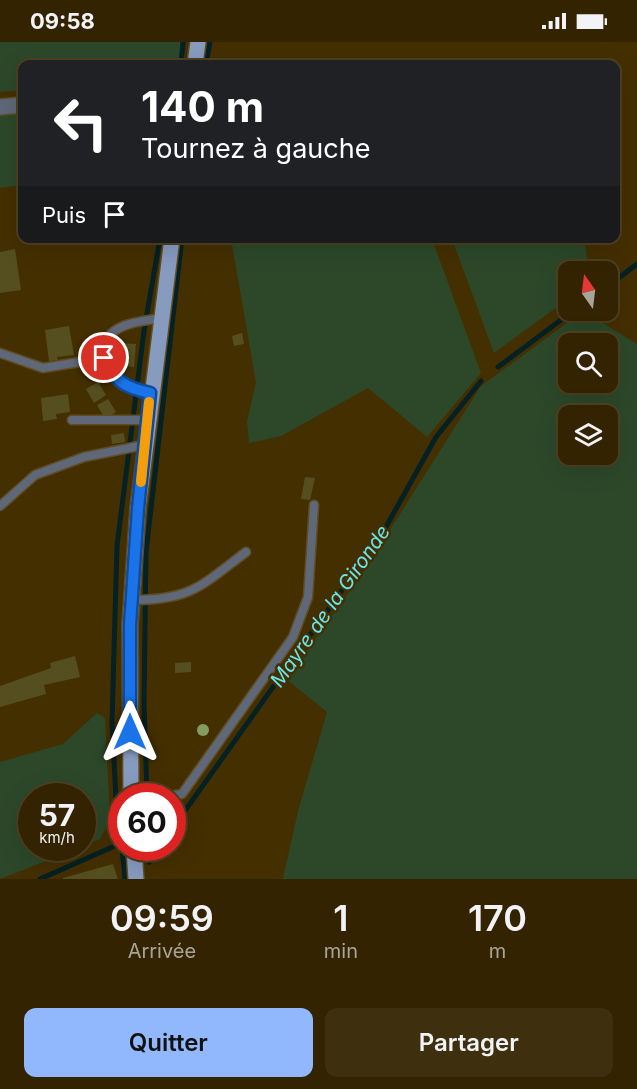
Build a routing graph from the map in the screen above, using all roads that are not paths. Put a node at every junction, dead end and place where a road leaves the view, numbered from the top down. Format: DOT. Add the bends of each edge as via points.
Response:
graph roads {
  1 [pos="198,42"];
  2 [pos="196,60"];
  3 [pos="18,105"];
  4 [pos="0,107"];
  5 [pos="171,243"];
  6 [pos="161,318"];
  7 [pos="0,353"];
  8 [pos="104,358"];
  9 [pos="150,393"];
  10 [pos="72,420"];
  11 [pos="147,420"];
  12 [pos="144,444"];
  13 [pos="314,505"];
  14 [pos="0,506"];
  15 [pos="246,552"];
  16 [pos="132,600"];
  17 [pos="131,783"];
  18 [pos="186,788"];
  19 [pos="135,861"];
  20 [pos="136,879"];
  1 -- 2 [label="main road"];
  3 -- 4 [label="street"];
  5 -- 6 [label="main road"];
  6 -- 8 [label="lane" via="112,333"];
  6 -- 9 [label="main road"];
  7 -- 8 [label="lane" via="43,368"];
  8 -- 9 [label="lane" via="111,372 127,387"];
  9 -- 11 [label="main road"];
  10 -- 11 [label="lane"];
  11 -- 12 [label="main road"];
  12 -- 14 [label="lane" via="35,475"];
  12 -- 16 [label="main road"];
  13 -- 18 [label="lane" via="308,597 292,637"];
  15 -- 16 [label="lane" via="194,591 163,600"];
  16 -- 17 [label="main road"];
  19 -- 20 [label="main road"];
}
